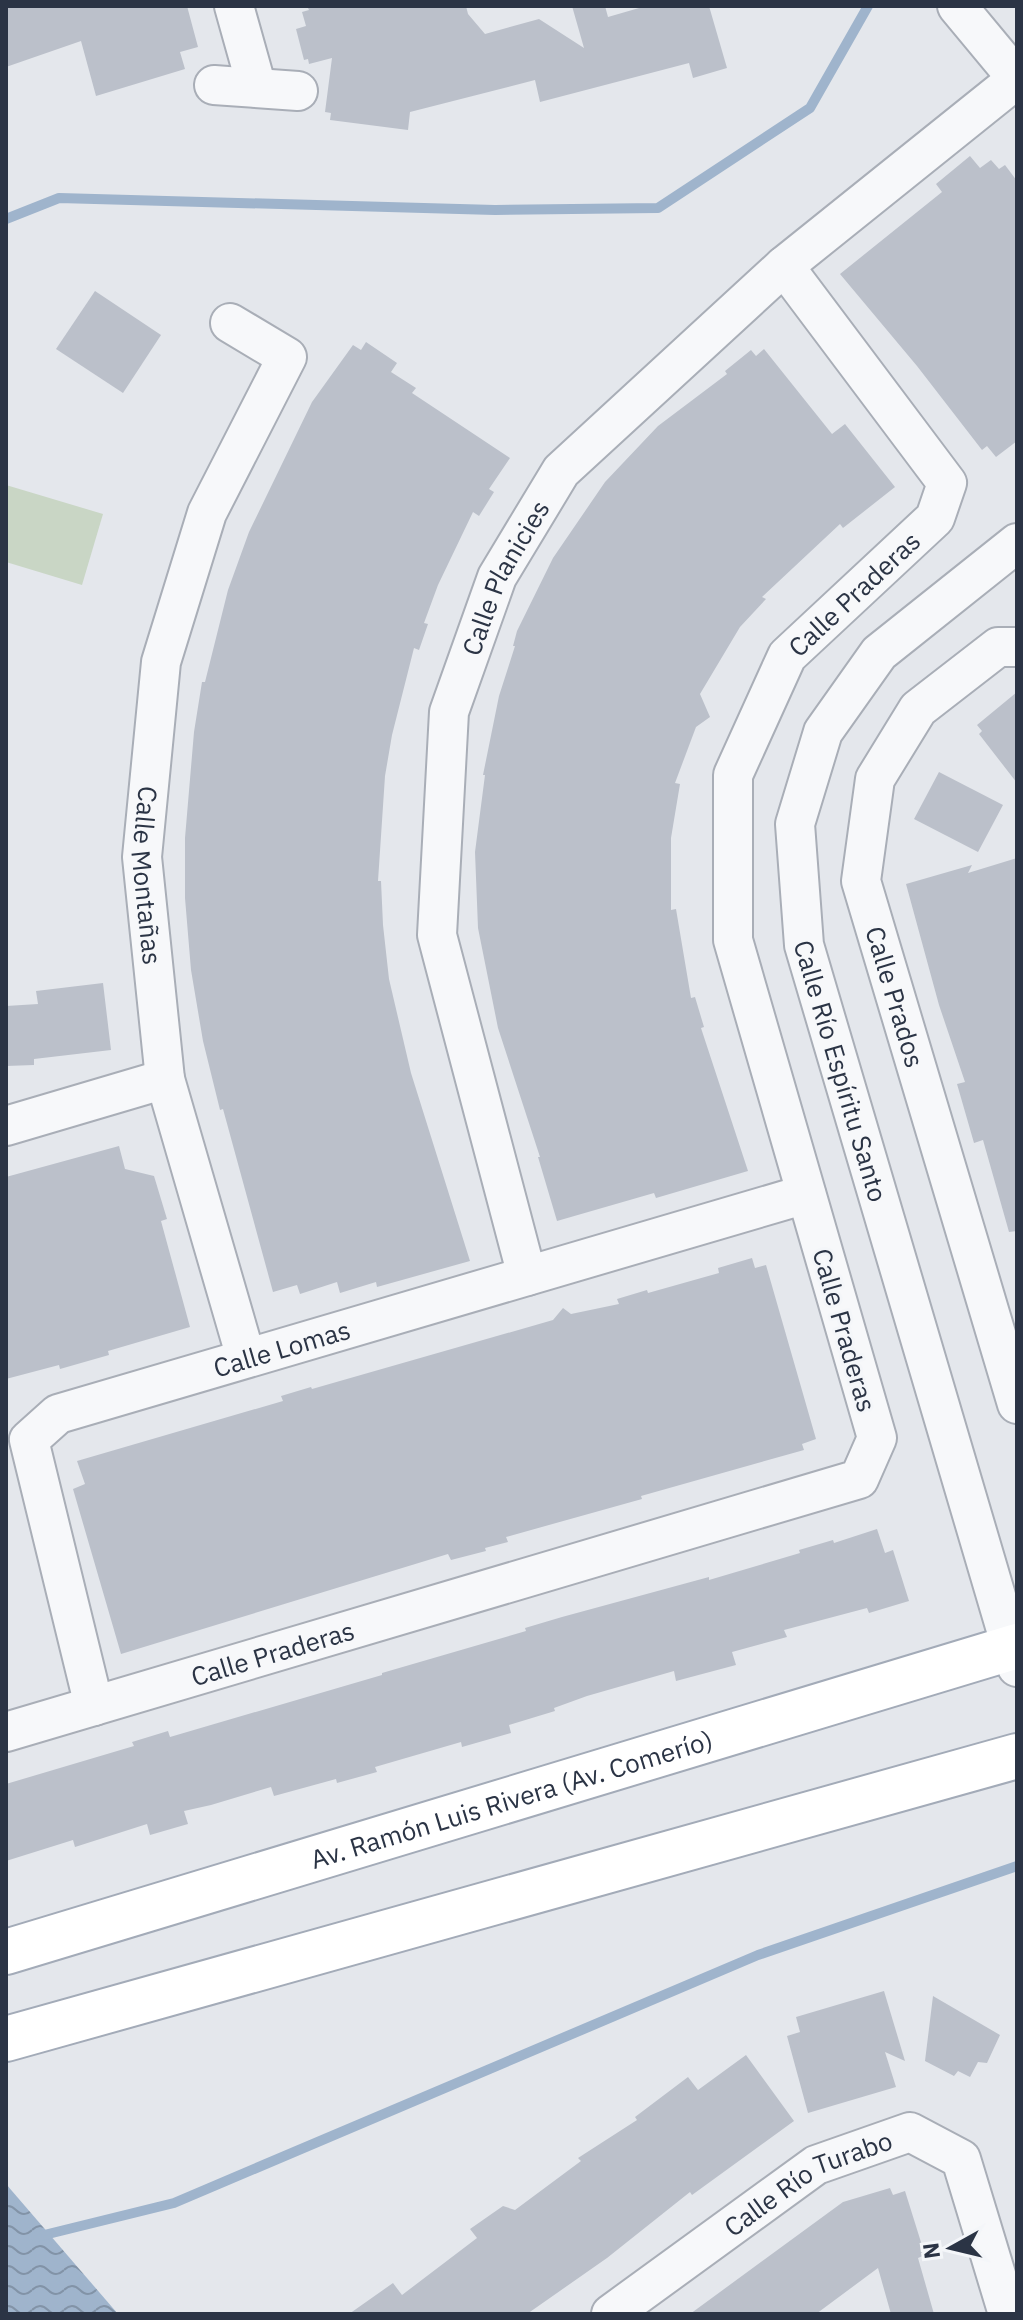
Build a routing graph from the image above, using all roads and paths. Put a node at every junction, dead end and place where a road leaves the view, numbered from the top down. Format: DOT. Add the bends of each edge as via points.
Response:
graph roads {
  1 [pos="234,6"];
  2 [pos="957,6"];
  3 [pos="1015,75"];
  4 [pos="214,85"];
  5 [pos="257,88"];
  6 [pos="298,91"];
  7 [pos="784,266"];
  8 [pos="230,323"];
  9 [pos="1017,543"];
  10 [pos="1017,647"];
  11 [pos="165,1079"];
  12 [pos="6,1126"];
  13 [pos="806,1194"];
  14 [pos="527,1276"];
  15 [pos="246,1358"];
  16 [pos="1017,1404"];
  17 [pos="1015,1653"];
  18 [pos="94,1706"];
  19 [pos="6,1732"];
  20 [pos="1017,1756"];
  21 [pos="6,1952"];
  22 [pos="16,2036"];
  23 [pos="611,2314"];
  24 [pos="1008,2314"];
  1 -- 5 [label="street"];
  2 -- 3 [label="street"];
  3 -- 7 [label="street, Calle Planicies"];
  4 -- 5 [label="street"];
  5 -- 6 [label="street"];
  7 -- 13 [label="street, Calle Praderas" via="947,483 935,518 787,656 733,775 733,940"];
  7 -- 14 [label="street, Calle Planicies" via="561,471 497,577 449,712 437,935"];
  8 -- 11 [label="street, Calle Montañas" via="287,357 207,513 161,662 142,857"];
  9 -- 17 [label="street, Calle Río Espíritu Santo" via="879,653 823,732 795,824 804,945"];
  10 -- 16 [label="street, Calle Prados" via="998,647 918,709 875,779 861,881"];
  11 -- 12 [label="street"];
  11 -- 15 [label="street, Calle Montañas"];
  13 -- 14 [label="street, Calle Lomas"];
  13 -- 18 [label="street, Calle Praderas" via="877,1438 859,1479"];
  14 -- 15 [label="street, Calle Lomas"];
  15 -- 18 [label="street, Calle Lomas" via="58,1414 29,1440"];
  17 -- 21 [label="main road, Av. Ramón Luis Rivera (Av. Comerío)"];
  18 -- 19 [label="street, Calle Praderas"];
  20 -- 22 [label="main road"];
  23 -- 24 [label="street, Calle Río Turabo" via="816,2165 910,2132 961,2159"];
}
